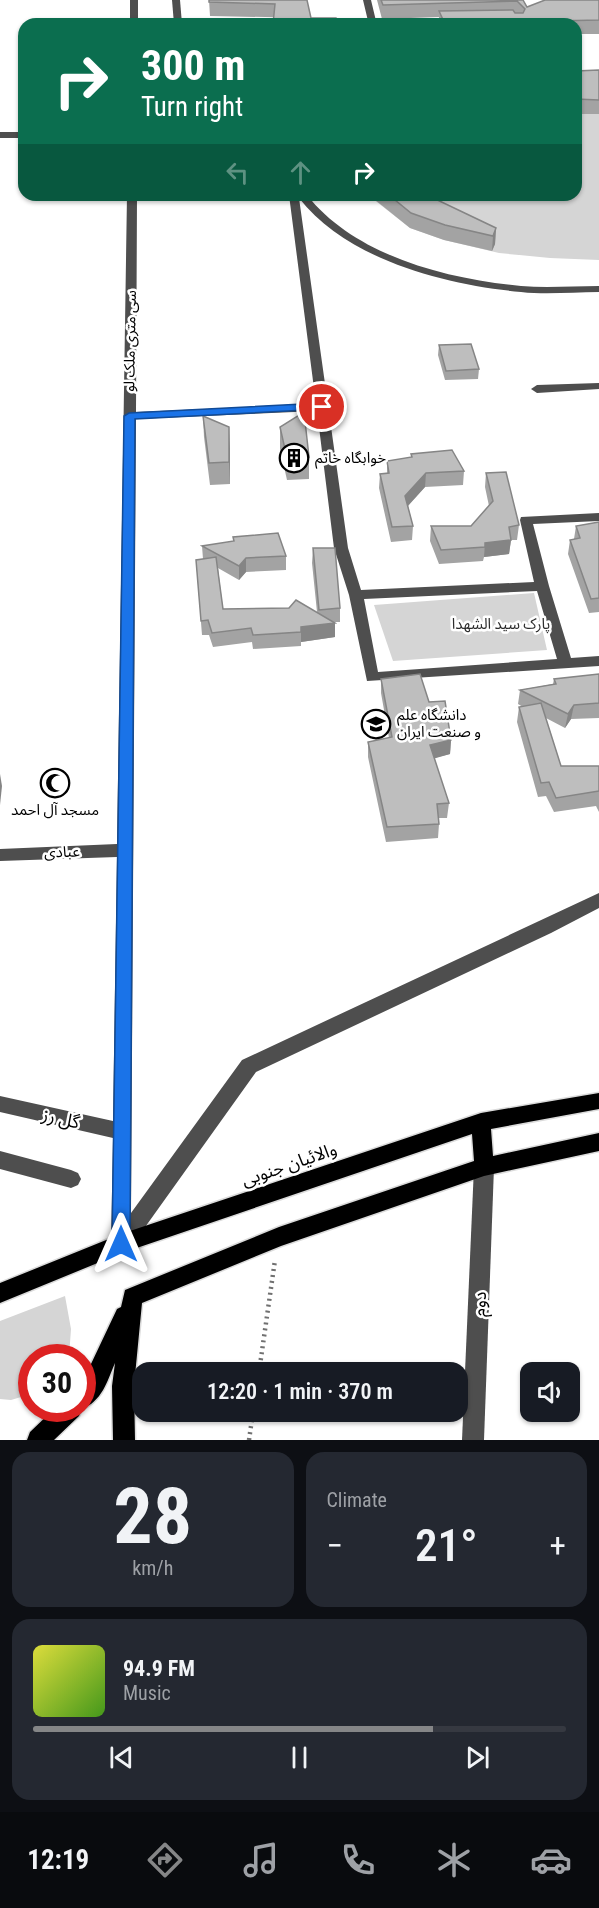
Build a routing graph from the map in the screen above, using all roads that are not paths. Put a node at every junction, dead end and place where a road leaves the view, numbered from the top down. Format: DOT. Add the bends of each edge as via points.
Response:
graph roads {
  1 [pos="134,0"];
  2 [pos="176,0"];
  3 [pos="367,0"];
  4 [pos="134,18"];
  5 [pos="178,18"];
  6 [pos="372,18"];
  7 [pos="0,135"];
  8 [pos="18,135"];
  9 [pos="132,201"];
  10 [pos="295,201"];
  11 [pos="306,201"];
  12 [pos="599,289"];
  13 [pos="599,386"];
  14 [pos="537,389"];
  15 [pos="322,407"];
  16 [pos="129,416"];
  17 [pos="599,517"];
  18 [pos="542,586"];
  19 [pos="356,595"];
  20 [pos="599,661"];
  21 [pos="565,663"];
  22 [pos="125,850"];
  23 [pos="0,855"];
  24 [pos="599,900"];
  25 [pos="599,1101"];
  26 [pos="0,1104"];
  27 [pos="481,1122"];
  28 [pos="122,1132"];
  29 [pos="599,1142"];
  30 [pos="0,1160"];
  31 [pos="484,1167"];
  32 [pos="71,1179"];
  33 [pos="121,1244"];
  34 [pos="0,1293"];
  35 [pos="132,1297"];
  36 [pos="96,1381"];
  37 [pos="57,1422"];
  38 [pos="38,1440"];
  39 [pos="124,1440"];
  40 [pos="473,1440"];
  1 -- 4 [label="street"];
  2 -- 5 [label="street"];
  3 -- 6 [label="street"];
  7 -- 8 [label="street"];
  9 -- 16 [label="street, سی متری ملک لو"];
  10 -- 15 [label="street"];
  11 -- 12 [label="street" via="351,239 393,260 521,289"];
  13 -- 14 [label="street"];
  15 -- 16 [label="street"];
  15 -- 19 [label="street" via="341,548"];
  16 -- 22 [label="street, سی متری ملک لو"];
  17 -- 18 [label="street" via="526,520"];
  18 -- 19 [label="street"];
  18 -- 21 [label="street"];
  19 -- 21 [label="street" via="372,677"];
  20 -- 21 [label="street"];
  22 -- 23 [label="street, عبادی"];
  22 -- 28 [label="street, سی متری ملک لو"];
  24 -- 33 [label="street" via="249,1066"];
  25 -- 27 [label="main road, والائیان جنوبی"];
  26 -- 28 [label="street, گل رز"];
  27 -- 31 [label="main road"];
  27 -- 33 [label="main road, والائیان جنوبی"];
  28 -- 33 [label="street, سی متری ملک لو"];
  29 -- 31 [label="main road"];
  30 -- 32 [label="street"];
  31 -- 35 [label="main road" via="279,1236"];
  31 -- 40 [label="street, دوم"];
  33 -- 34 [label="main road, والائیان جنوبی"];
  35 -- 36 [label="main road"];
  35 -- 39 [label="main road" via="123,1386"];
  37 -- 38 [label="main road"];
}
